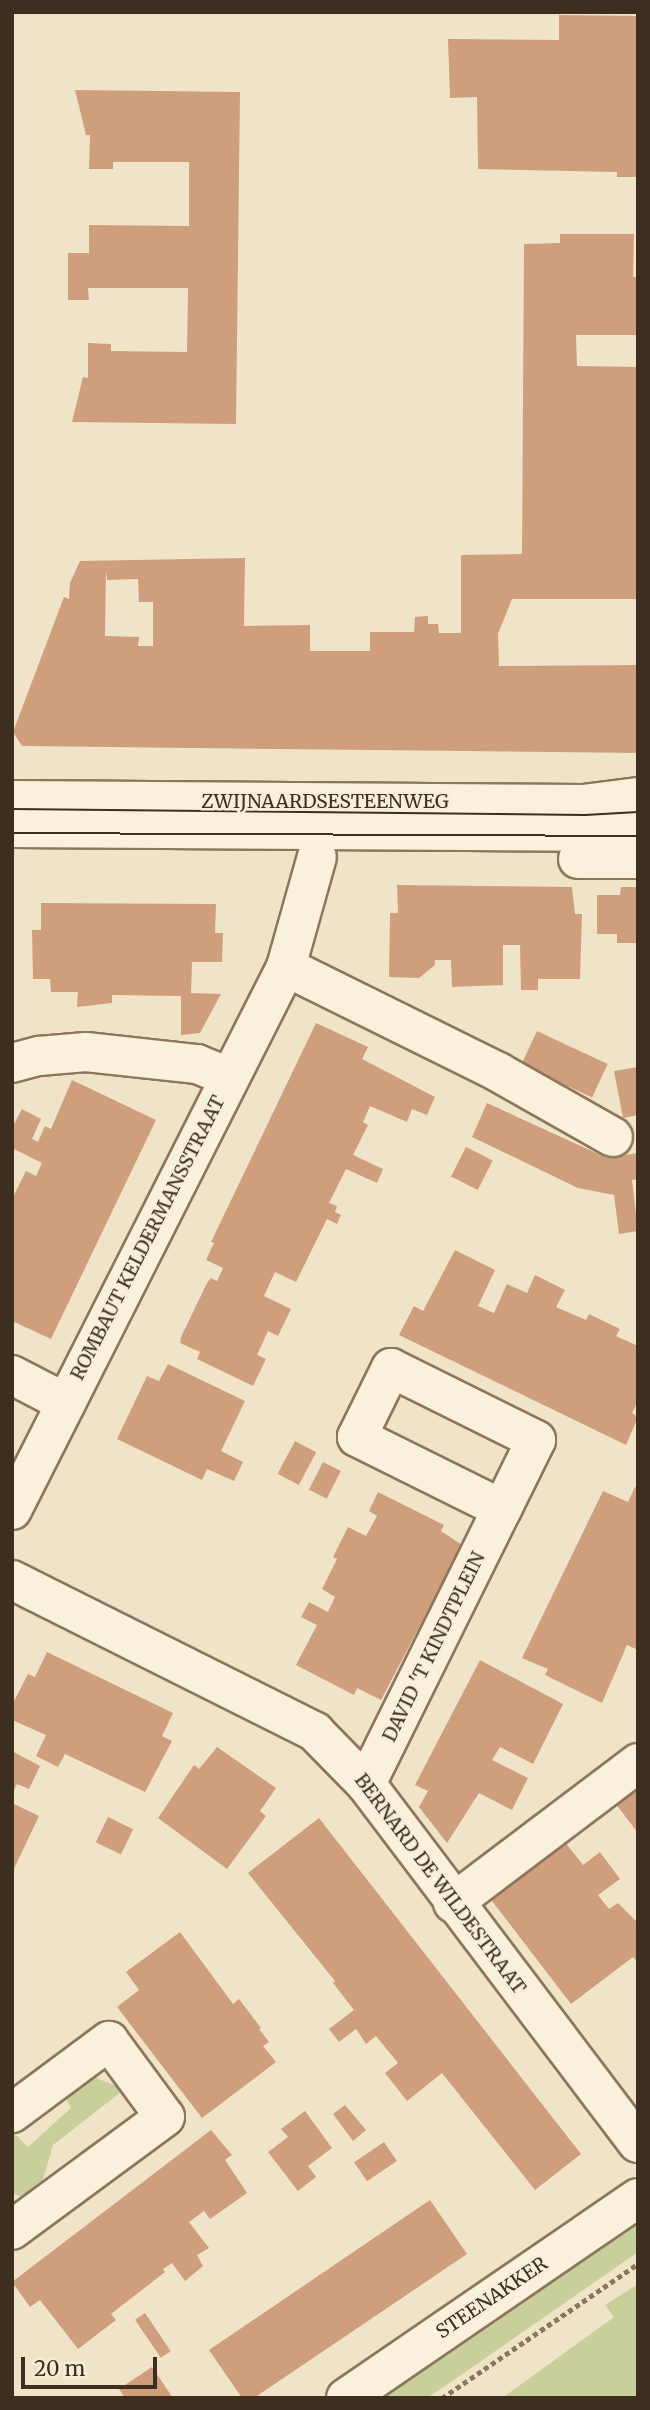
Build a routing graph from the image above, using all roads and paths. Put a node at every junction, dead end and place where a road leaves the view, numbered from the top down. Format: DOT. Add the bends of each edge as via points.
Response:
graph roads {
  1 [pos="638,797"];
  2 [pos="12,800"];
  3 [pos="12,816"];
  4 [pos="638,816"];
  5 [pos="12,828"];
  6 [pos="638,832"];
  7 [pos="12,855"];
  8 [pos="317,857"];
  9 [pos="638,859"];
  10 [pos="286,967"];
  11 [pos="12,1063"];
  12 [pos="229,1077"];
  13 [pos="613,1137"];
  14 [pos="12,1375"];
  15 [pos="66,1402"];
  16 [pos="12,1510"];
  17 [pos="502,1510"];
  18 [pos="12,1580"];
  19 [pos="638,1763"];
  20 [pos="366,1784"];
  21 [pos="453,1903"];
  22 [pos="16,2102"];
  23 [pos="638,2143"];
  24 [pos="638,2198"];
  25 [pos="12,2230"];
  26 [pos="638,2264"];
  27 [pos="346,2398"];
  28 [pos="442,2398"];
  1 -- 2 [label="street, ZWIJNAARDSESTEENWEG" via="583,804"];
  3 -- 4 [label="street"];
  5 -- 6 [label="street"];
  7 -- 8 [label="street"];
  8 -- 9 [label="street"];
  8 -- 10 [label="street, ROMBAUT KELDERMANSSTRAAT"];
  10 -- 12 [label="street, ROMBAUT KELDERMANSSTRAAT"];
  10 -- 13 [label="street" via="498,1072"];
  11 -- 12 [label="street" via="86,1052 197,1063"];
  12 -- 15 [label="street, ROMBAUT KELDERMANSSTRAAT"];
  14 -- 15 [label="street"];
  15 -- 16 [label="street, ROMBAUT KELDERMANSSTRAAT"];
  17 -- 20 [label="street, DAVID 'T KINDTPLEIN"];
  18 -- 20 [label="street, BERNARD DE WILDESTRAAT" via="315,1732"];
  19 -- 21 [label="street"];
  20 -- 21 [label="street, BERNARD DE WILDESTRAAT"];
  21 -- 23 [label="street, BERNARD DE WILDESTRAAT"];
  22 -- 25 [label="street" via="109,2041 165,2117"];
  24 -- 27 [label="street, STEENAKKER"];
  26 -- 28 [label="path"];
}
